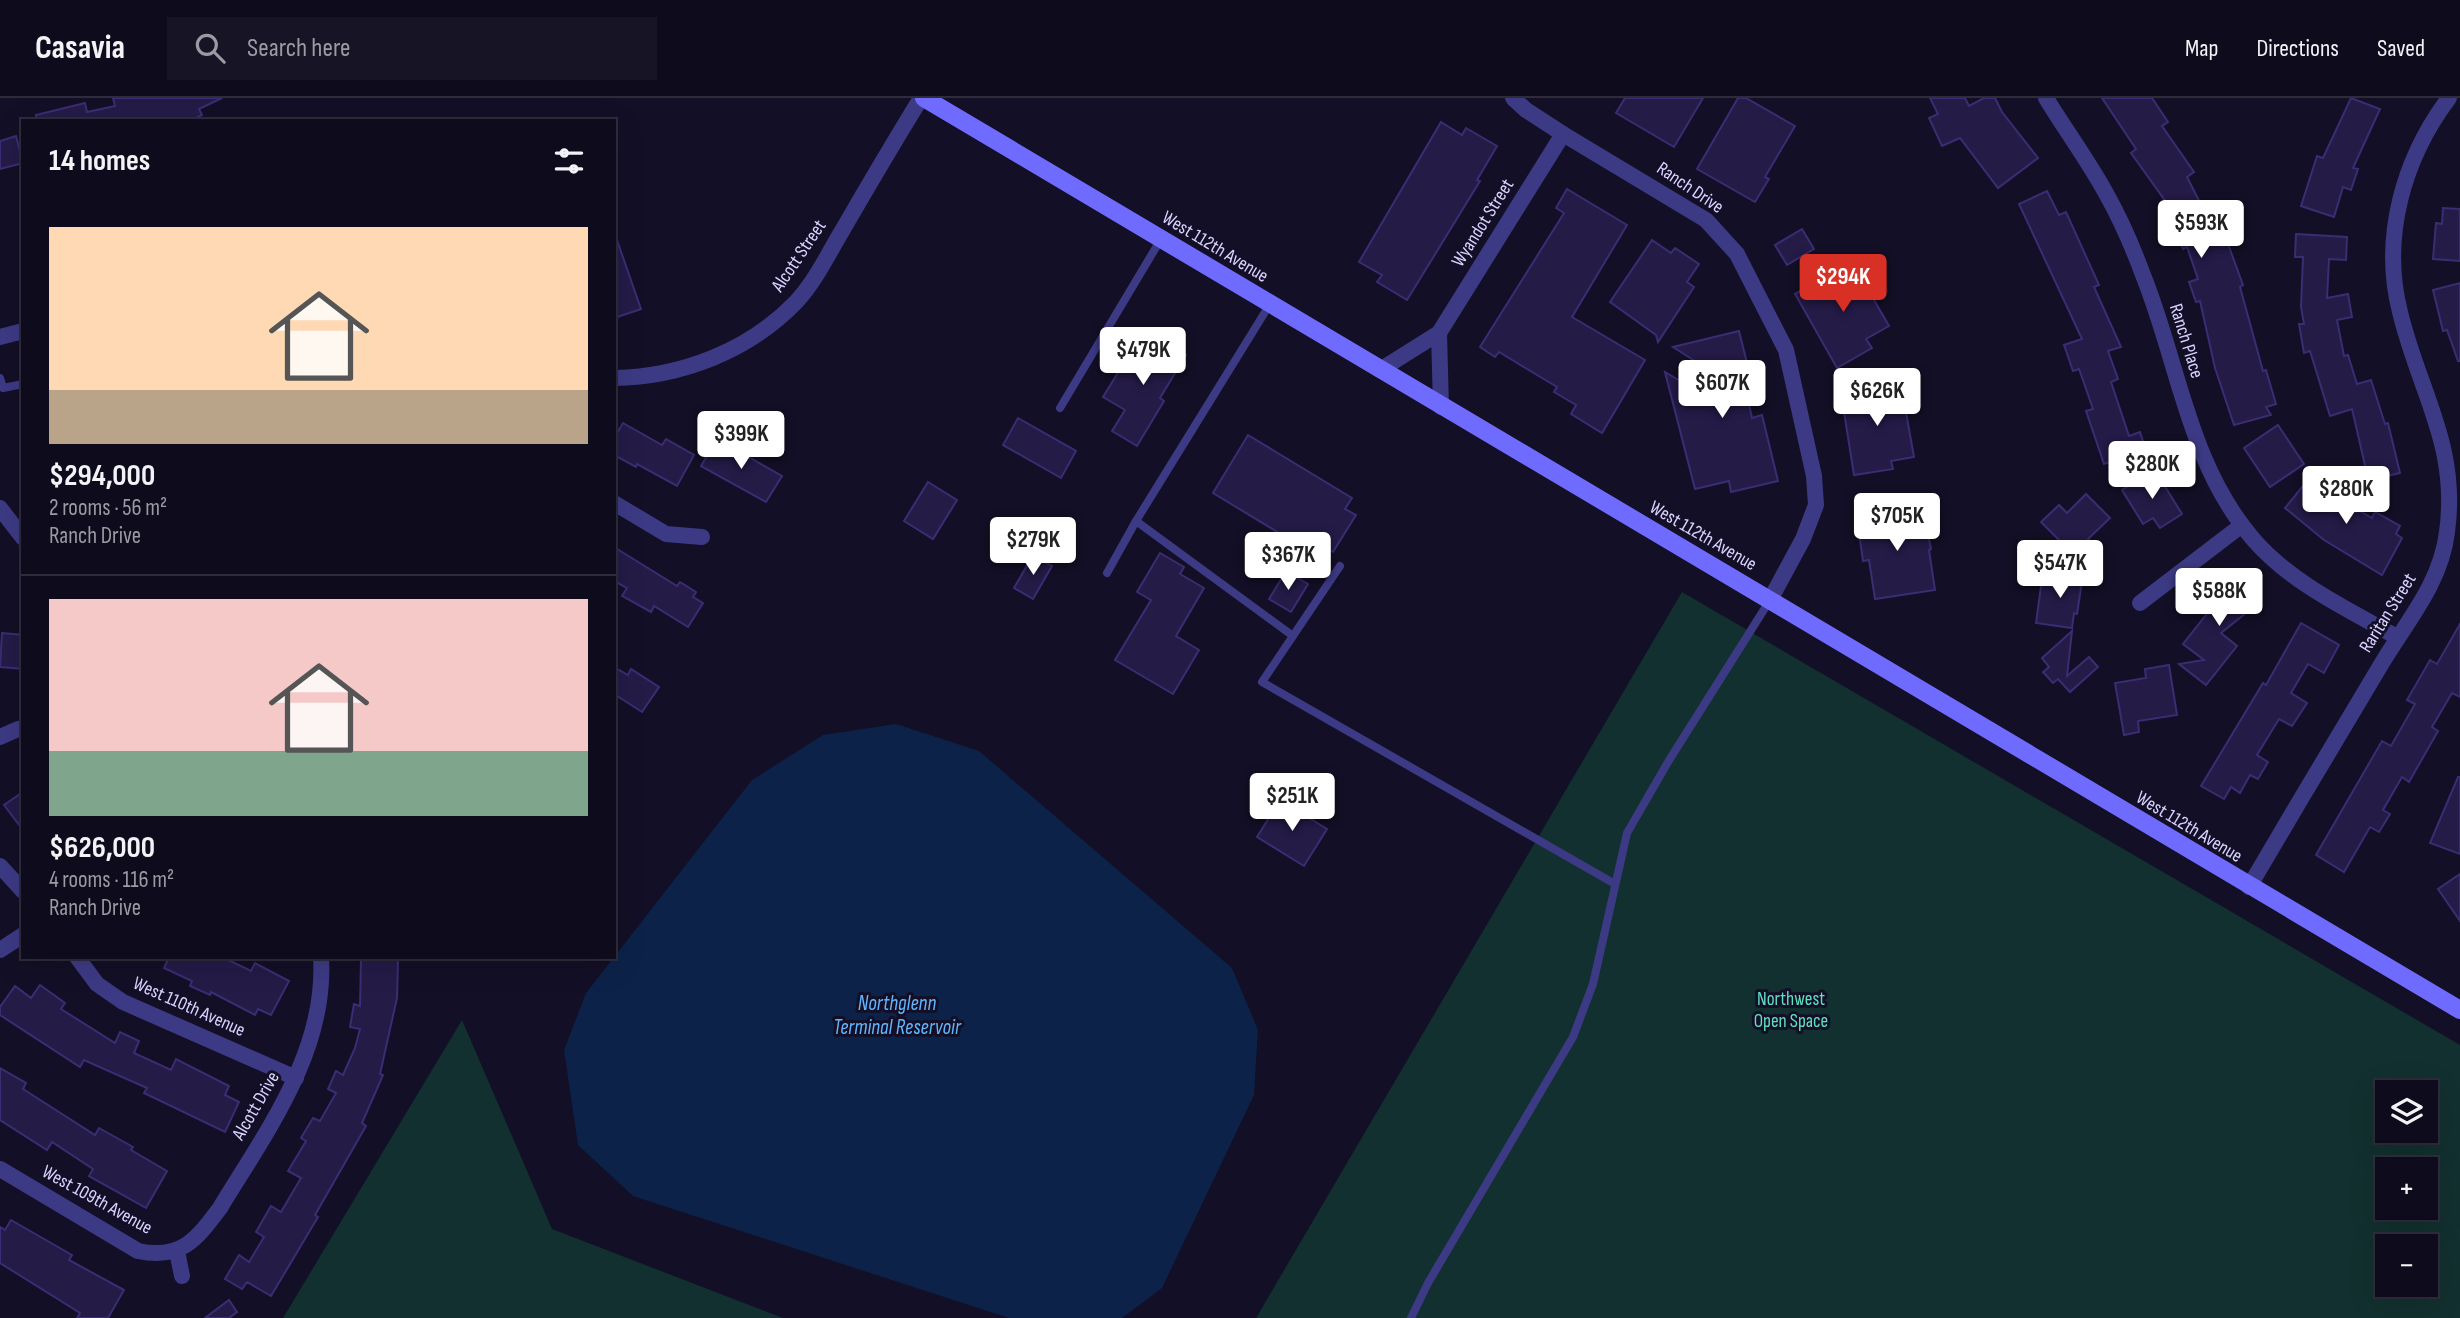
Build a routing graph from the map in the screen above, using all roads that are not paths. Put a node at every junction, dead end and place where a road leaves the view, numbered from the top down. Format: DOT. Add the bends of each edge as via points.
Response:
graph roads {
  1 [pos="922,98"];
  2 [pos="1513,98"];
  3 [pos="2046,98"];
  4 [pos="2449,98"];
  5 [pos="1563,134"];
  6 [pos="1161,239"];
  7 [pos="1270,304"];
  8 [pos="21,332"];
  9 [pos="1439,333"];
  10 [pos="0,337"];
  11 [pos="1380,370"];
  12 [pos="0,378"];
  13 [pos="616,378"];
  14 [pos="21,384"];
  15 [pos="1441,407"];
  16 [pos="1060,408"];
  17 [pos="616,504"];
  18 [pos="0,508"];
  19 [pos="1136,521"];
  20 [pos="2242,525"];
  21 [pos="21,535"];
  22 [pos="702,537"];
  23 [pos="1340,566"];
  24 [pos="1107,573"];
  25 [pos="1770,600"];
  26 [pos="2140,603"];
  27 [pos="1293,636"];
  28 [pos="2397,637"];
  29 [pos="18,729"];
  30 [pos="0,737"];
  31 [pos="0,866"];
  32 [pos="1615,884"];
  33 [pos="2249,887"];
  34 [pos="21,889"];
  35 [pos="21,937"];
  36 [pos="0,950"];
  37 [pos="78,959"];
  38 [pos="321,959"];
  39 [pos="2460,1010"];
  40 [pos="296,1078"];
  41 [pos="0,1169"];
  42 [pos="177,1251"];
  43 [pos="182,1276"];
  44 [pos="1411,1318"];
  1 -- 6 [label="main road, West 112th Avenue"];
  1 -- 13 [label="street, Alcott Street" via="819,270 778,320 708,361 662,374"];
  2 -- 5 [label="street, Ranch Drive"];
  3 -- 20 [label="street, Ranch Place" via="2124,228 2197,443"];
  4 -- 28 [label="street, Raritan Street" via="2410,168 2393,237 2393,281 2400,314 2442,436 2450,492 2447,533 2431,588"];
  5 -- 9 [label="street, Wyandot Street"];
  5 -- 25 [label="street, Ranch Drive" via="1706,220 1737,254 1786,350 1814,476 1816,505"];
  6 -- 7 [label="main road, West 112th Avenue"];
  6 -- 16 [label="lane"];
  7 -- 11 [label="main road, West 112th Avenue"];
  7 -- 19 [label="lane"];
  8 -- 10 [label="street"];
  9 -- 11 [label="street, Wyandot Street"];
  9 -- 15 [label="street"];
  11 -- 15 [label="main road, West 112th Avenue"];
  12 -- 14 [label="lane" via="3,388"];
  15 -- 25 [label="main road, West 112th Avenue"];
  17 -- 22 [label="street" via="666,534"];
  18 -- 21 [label="street"];
  19 -- 24 [label="lane"];
  19 -- 27 [label="lane"];
  20 -- 26 [label="street"];
  20 -- 28 [label="street, Ranch Place" via="2288,573"];
  23 -- 27 [label="lane"];
  25 -- 32 [label="lane" via="1628,833"];
  25 -- 33 [label="main road, West 112th Avenue"];
  27 -- 32 [label="lane" via="1262,682"];
  28 -- 33 [label="street, Raritan Street"];
  29 -- 30 [label="street"];
  31 -- 34 [label="street"];
  32 -- 44 [label="lane" via="1593,984 1573,1037"];
  33 -- 39 [label="main road, West 112th Avenue"];
  35 -- 36 [label="street"];
  37 -- 40 [label="street, West 110th Avenue" via="97,984 123,1002"];
  38 -- 40 [label="street, Alcott Drive" via="319,1003"];
  40 -- 42 [label="street, Alcott Drive" via="220,1208"];
  41 -- 42 [label="street, West 109th Avenue" via="138,1251 156,1255"];
  42 -- 43 [label="street"];
}
